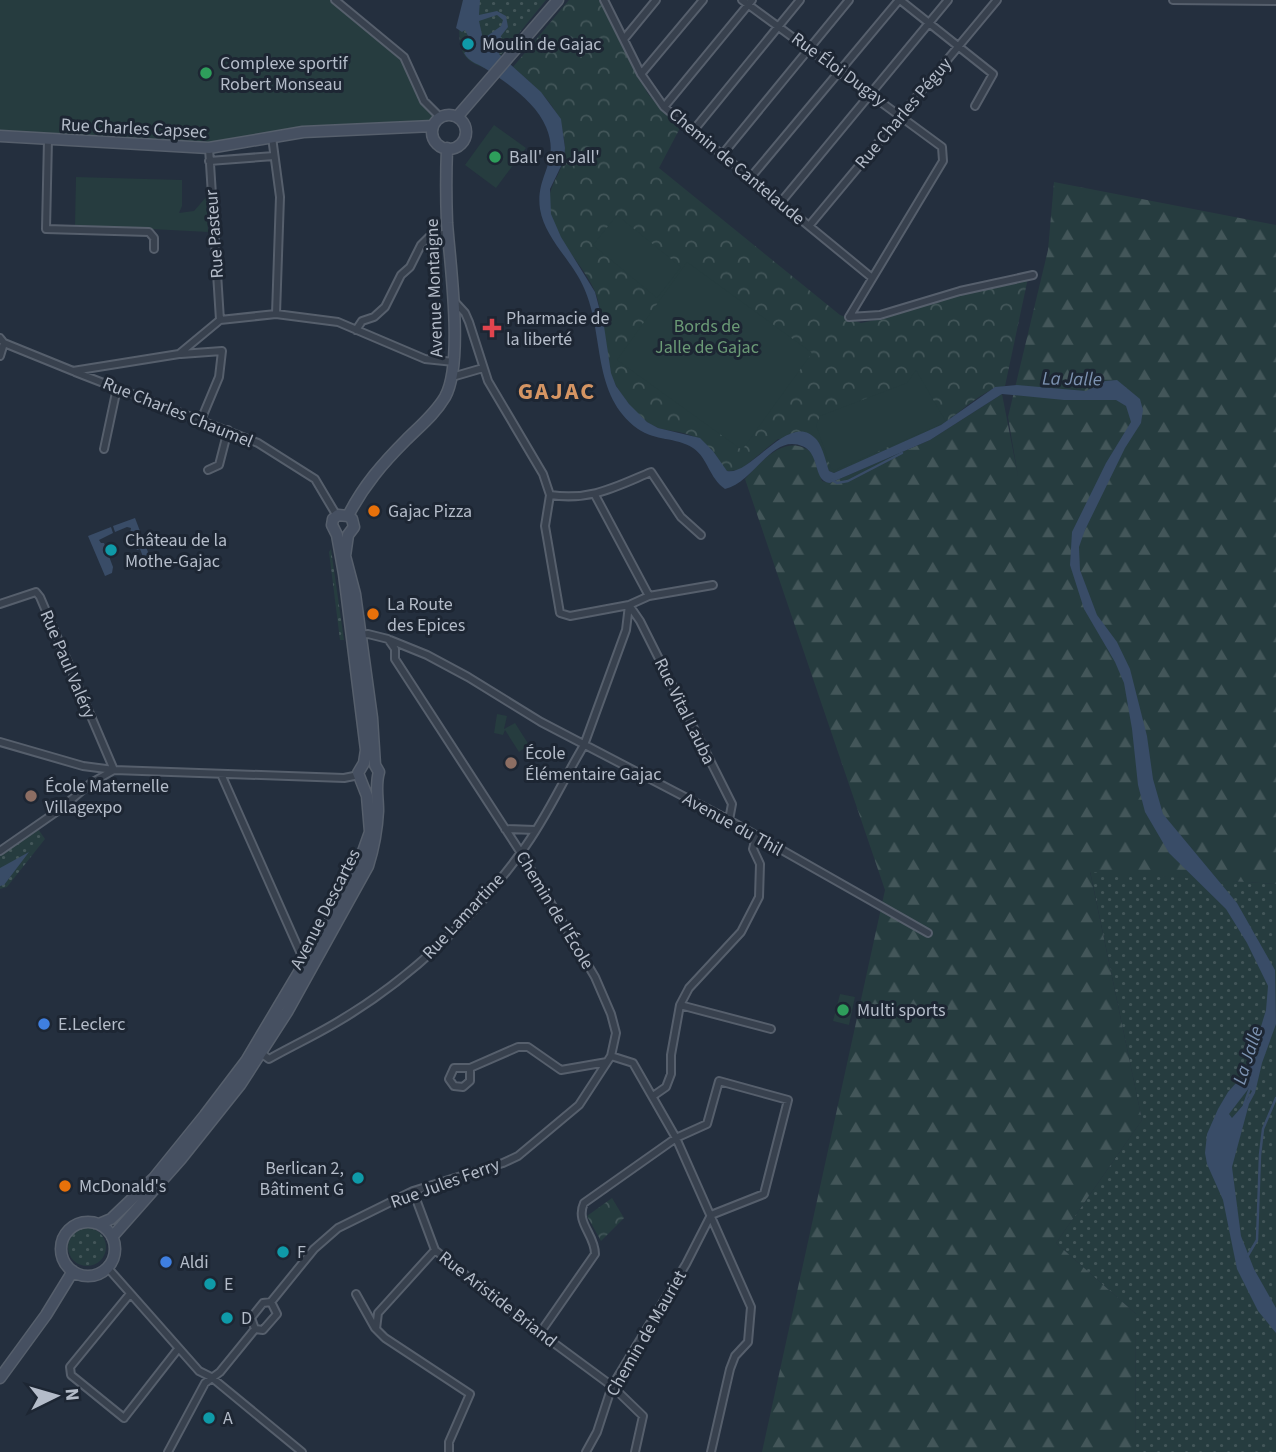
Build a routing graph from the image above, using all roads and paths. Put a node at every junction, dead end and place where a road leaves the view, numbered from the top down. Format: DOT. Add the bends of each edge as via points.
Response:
graph roads {
  1 [pos="335,0"];
  2 [pos="558,0"];
  3 [pos="604,0"];
  4 [pos="656,0"];
  5 [pos="703,0"];
  6 [pos="800,0"];
  7 [pos="849,0"];
  8 [pos="900,0"];
  9 [pos="947,0"];
  10 [pos="997,0"];
  11 [pos="1173,0"];
  12 [pos="1276,1"];
  13 [pos="747,2"];
  14 [pos="928,23"];
  15 [pos="779,26"];
  16 [pos="624,39"];
  17 [pos="957,47"];
  18 [pos="810,48"];
  19 [pos="840,71"];
  20 [pos="641,74"];
  21 [pos="869,92"];
  22 [pos="975,106"];
  23 [pos="664,107"];
  24 [pos="901,115"];
  25 [pos="440,117"];
  26 [pos="457,117"];
  27 [pos="433,126"];
  28 [pos="693,131"];
  29 [pos="0,136"];
  30 [pos="272,137"];
  31 [pos="48,139"];
  32 [pos="209,148"];
  33 [pos="446,148"];
  34 [pos="722,155"];
  35 [pos="274,156"];
  36 [pos="209,162"];
  37 [pos="751,177"];
  38 [pos="781,202"];
  39 [pos="808,226"];
  40 [pos="448,233"];
  41 [pos="154,249"];
  42 [pos="1033,275"];
  43 [pos="871,277"];
  44 [pos="454,301"];
  45 [pos="276,314"];
  46 [pos="220,320"];
  47 [pos="356,330"];
  48 [pos="2,340"];
  49 [pos="179,354"];
  50 [pos="0,356"];
  51 [pos="454,362"];
  52 [pos="483,368"];
  53 [pos="73,371"];
  54 [pos="452,377"];
  55 [pos="117,387"];
  56 [pos="201,420"];
  57 [pos="228,430"];
  58 [pos="104,449"];
  59 [pos="208,470"];
  60 [pos="550,495"];
  61 [pos="595,495"];
  62 [pos="343,516"];
  63 [pos="342,535"];
  64 [pos="701,535"];
  65 [pos="713,585"];
  66 [pos="649,596"];
  67 [pos="0,604"];
  68 [pos="629,605"];
  69 [pos="356,635"];
  70 [pos="388,639"];
  71 [pos="0,742"];
  72 [pos="584,745"];
  73 [pos="370,764"];
  74 [pos="114,771"];
  75 [pos="221,774"];
  76 [pos="361,778"];
  77 [pos="376,779"];
  78 [pos="729,820"];
  79 [pos="505,829"];
  80 [pos="535,830"];
  81 [pos="756,837"];
  82 [pos="0,851"];
  83 [pos="521,853"];
  84 [pos="928,933"];
  85 [pos="305,963"];
  86 [pos="680,1005"];
  87 [pos="771,1029"];
  88 [pos="261,1053"];
  89 [pos="609,1059"];
  90 [pos="470,1068"];
  91 [pos="653,1096"];
  92 [pos="676,1138"];
  93 [pos="413,1191"];
  94 [pos="711,1215"];
  95 [pos="99,1224"];
  96 [pos="112,1237"];
  97 [pos="435,1250"];
  98 [pos="107,1267"];
  99 [pos="73,1271"];
  100 [pos="356,1294"];
  101 [pos="130,1295"];
  102 [pos="271,1302"];
  103 [pos="255,1329"];
  104 [pos="376,1329"];
  105 [pos="540,1333"];
  106 [pos="178,1349"];
  107 [pos="211,1377"];
  108 [pos="0,1378"];
  109 [pos="612,1386"];
  110 [pos="638,1451"];
  111 [pos="168,1452"];
  112 [pos="302,1452"];
  113 [pos="449,1452"];
  114 [pos="586,1452"];
  115 [pos="711,1452"];
  1 -- 25 [label="street" via="404,57 424,100"];
  2 -- 26 [label="main road"];
  3 -- 16 [label="street, Chemin de Cantelaude"];
  4 -- 16 [label="street"];
  5 -- 20 [label="street"];
  6 -- 15 [label="street"];
  7 -- 18 [label="street"];
  8 -- 14 [label="street"];
  8 -- 19 [label="street"];
  9 -- 14 [label="street"];
  10 -- 17 [label="street, Rue Charles Péguy"];
  11 -- 12 [label="street"];
  13 -- 15 [label="street, Rue Éloi Dugay"];
  13 -- 23 [label="street"];
  14 -- 17 [label="street"];
  14 -- 21 [label="street"];
  15 -- 18 [label="street, Rue Éloi Dugay"];
  15 -- 28 [label="street"];
  16 -- 20 [label="street, Chemin de Cantelaude"];
  17 -- 22 [label="street" via="993,74"];
  17 -- 24 [label="street, Rue Charles Péguy"];
  18 -- 19 [label="street, Rue Éloi Dugay"];
  18 -- 34 [label="street"];
  19 -- 21 [label="street, Rue Éloi Dugay"];
  19 -- 37 [label="street"];
  20 -- 23 [label="street, Chemin de Cantelaude"];
  21 -- 24 [label="street, Rue Éloi Dugay"];
  21 -- 38 [label="street"];
  23 -- 28 [label="street, Chemin de Cantelaude"];
  24 -- 39 [label="street, Rue Charles Péguy"];
  24 -- 43 [label="street, Rue Éloi Dugay" via="942,147 943,161"];
  25 -- 26 [label="main road"];
  25 -- 27 [label="main road"];
  26 -- 33 [label="main road" via="465,125 465,137 458,146"];
  27 -- 30 [label="main road, Rue Charles Capsec"];
  27 -- 33 [label="main road" via="435,140"];
  28 -- 34 [label="street, Chemin de Cantelaude"];
  29 -- 31 [label="main road, Rue Charles Capsec"];
  30 -- 32 [label="main road, Rue Charles Capsec"];
  30 -- 35 [label="street"];
  31 -- 32 [label="main road, Rue Charles Capsec"];
  31 -- 41 [label="street" via="46,229 149,232"];
  32 -- 36 [label="street, Rue Pasteur"];
  33 -- 40 [label="main road, Avenue Montaigne"];
  34 -- 37 [label="street, Chemin de Cantelaude"];
  35 -- 36 [label="street"];
  35 -- 45 [label="street" via="281,197"];
  36 -- 46 [label="street, Rue Pasteur"];
  37 -- 38 [label="street, Chemin de Cantelaude"];
  38 -- 39 [label="street, Chemin de Cantelaude"];
  39 -- 43 [label="street, Chemin de Cantelaude"];
  40 -- 44 [label="main road, Avenue Montaigne"];
  40 -- 47 [label="street" via="429,237 385,307"];
  42 -- 43 [label="street" via="880,316 849,317"];
  44 -- 51 [label="main road, Avenue Montaigne"];
  44 -- 52 [label="street" via="465,313"];
  45 -- 46 [label="street"];
  45 -- 47 [label="street" via="331,321"];
  46 -- 49 [label="street"];
  47 -- 51 [label="street" via="425,359"];
  48 -- 50 [label="street"];
  48 -- 53 [label="street, Rue Charles Chaumel"];
  49 -- 53 [label="street"];
  49 -- 56 [label="street" via="222,351 219,377"];
  51 -- 54 [label="main road, Avenue Montaigne"];
  52 -- 54 [label="street"];
  52 -- 60 [label="street" via="543,474"];
  53 -- 55 [label="street, Rue Charles Chaumel"];
  54 -- 62 [label="main road, Avenue Montaigne" via="436,410 376,473"];
  55 -- 56 [label="street, Rue Charles Chaumel"];
  55 -- 58 [label="street"];
  56 -- 57 [label="street, Rue Charles Chaumel"];
  57 -- 59 [label="street" via="219,465"];
  57 -- 62 [label="street, Rue Charles Chaumel" via="315,479"];
  60 -- 61 [label="street"];
  60 -- 68 [label="street" via="545,526 560,613 570,616"];
  61 -- 64 [label="street" via="652,472 681,517"];
  61 -- 66 [label="street"];
  62 -- 63 [label="main road" via="332,526"];
  62 -- 63 [label="main road" via="352,519 354,527"];
  63 -- 69 [label="main road, Avenue Descartes"];
  65 -- 66 [label="street"];
  66 -- 68 [label="street"];
  67 -- 74 [label="street, Rue Paul Valéry" via="30,593 40,597"];
  68 -- 72 [label="street, Rue Lamartine" via="626,630"];
  68 -- 78 [label="street, Rue Vital Lauba" via="732,804"];
  69 -- 70 [label="street"];
  69 -- 73 [label="main road, Avenue Descartes"];
  70 -- 72 [label="street, Avenue du Thil" via="468,677"];
  70 -- 79 [label="street, Chemin de l'École" via="395,659"];
  71 -- 74 [label="street"];
  72 -- 78 [label="street, Avenue du Thil"];
  72 -- 80 [label="street, Rue Lamartine"];
  73 -- 76 [label="main road, Avenue Descartes" via="359,768"];
  73 -- 77 [label="main road, Avenue Descartes" via="379,772"];
  74 -- 75 [label="street"];
  74 -- 82 [label="street"];
  75 -- 76 [label="street"];
  75 -- 85 [label="street"];
  76 -- 77 [label="main road" via="371,783"];
  76 -- 85 [label="main road, Avenue Descartes" via="370,809 364,855"];
  77 -- 88 [label="main road, Avenue Descartes" via="376,841 368,866"];
  78 -- 81 [label="street, Avenue du Thil"];
  79 -- 80 [label="street"];
  79 -- 83 [label="street, Chemin de l'École"];
  80 -- 83 [label="street, Rue Lamartine"];
  81 -- 84 [label="street, Avenue du Thil"];
  81 -- 86 [label="street" via="753,849 760,864 759,897 741,932 689,988"];
  83 -- 88 [label="street, Rue Lamartine" via="465,920 386,989 340,1021 269,1059"];
  83 -- 89 [label="street, Chemin de l'École" via="595,977 611,1014 616,1033"];
  85 -- 95 [label="main road, Avenue Descartes" via="246,1061 205,1115 154,1178 111,1219"];
  86 -- 87 [label="street"];
  86 -- 91 [label="street" via="671,1074 666,1087"];
  88 -- 96 [label="main road, Avenue Descartes" via="196,1142"];
  89 -- 90 [label="street" via="561,1070 528,1047 518,1047"];
  89 -- 91 [label="street" via="634,1063"];
  89 -- 93 [label="street, Rue Jules Ferry" via="579,1105 518,1156"];
  91 -- 92 [label="street"];
  92 -- 94 [label="street"];
  92 -- 94 [label="street" via="707,1124 719,1081 788,1100 764,1194"];
  92 -- 105 [label="street" via="584,1203 582,1222 595,1243 595,1254"];
  93 -- 97 [label="street, Rue Aristide Briand"];
  93 -- 102 [label="street, Rue Jules Ferry" via="338,1228"];
  94 -- 109 [label="street, Chemin de Mauriet"];
  94 -- 115 [label="street" via="751,1307 748,1342 734,1356"];
  95 -- 96 [label="main road"];
  95 -- 99 [label="main road, Avenue Descartes" via="84,1222 64,1237 62,1257"];
  96 -- 98 [label="main road" via="114,1252"];
  97 -- 104 [label="street" via="378,1313"];
  97 -- 105 [label="street, Rue Aristide Briand"];
  98 -- 99 [label="main road" via="95,1275"];
  98 -- 101 [label="street"];
  99 -- 108 [label="main road"];
  100 -- 104 [label="street"];
  101 -- 106 [label="street"];
  101 -- 106 [label="street" via="70,1367 71,1375 124,1418"];
  102 -- 103 [label="street, Rue Jules Ferry" via="263,1303 251,1318"];
  102 -- 103 [label="street, Rue Jules Ferry" via="277,1314 263,1330"];
  103 -- 107 [label="street, Rue Jules Ferry"];
  104 -- 113 [label="street" via="470,1394"];
  105 -- 109 [label="street, Rue Aristide Briand"];
  106 -- 107 [label="street"];
  107 -- 111 [label="street, Rue Jules Ferry"];
  107 -- 112 [label="street"];
  109 -- 110 [label="street, Rue Aristide Briand" via="643,1416"];
  109 -- 114 [label="street, Chemin de Mauriet"];
}
